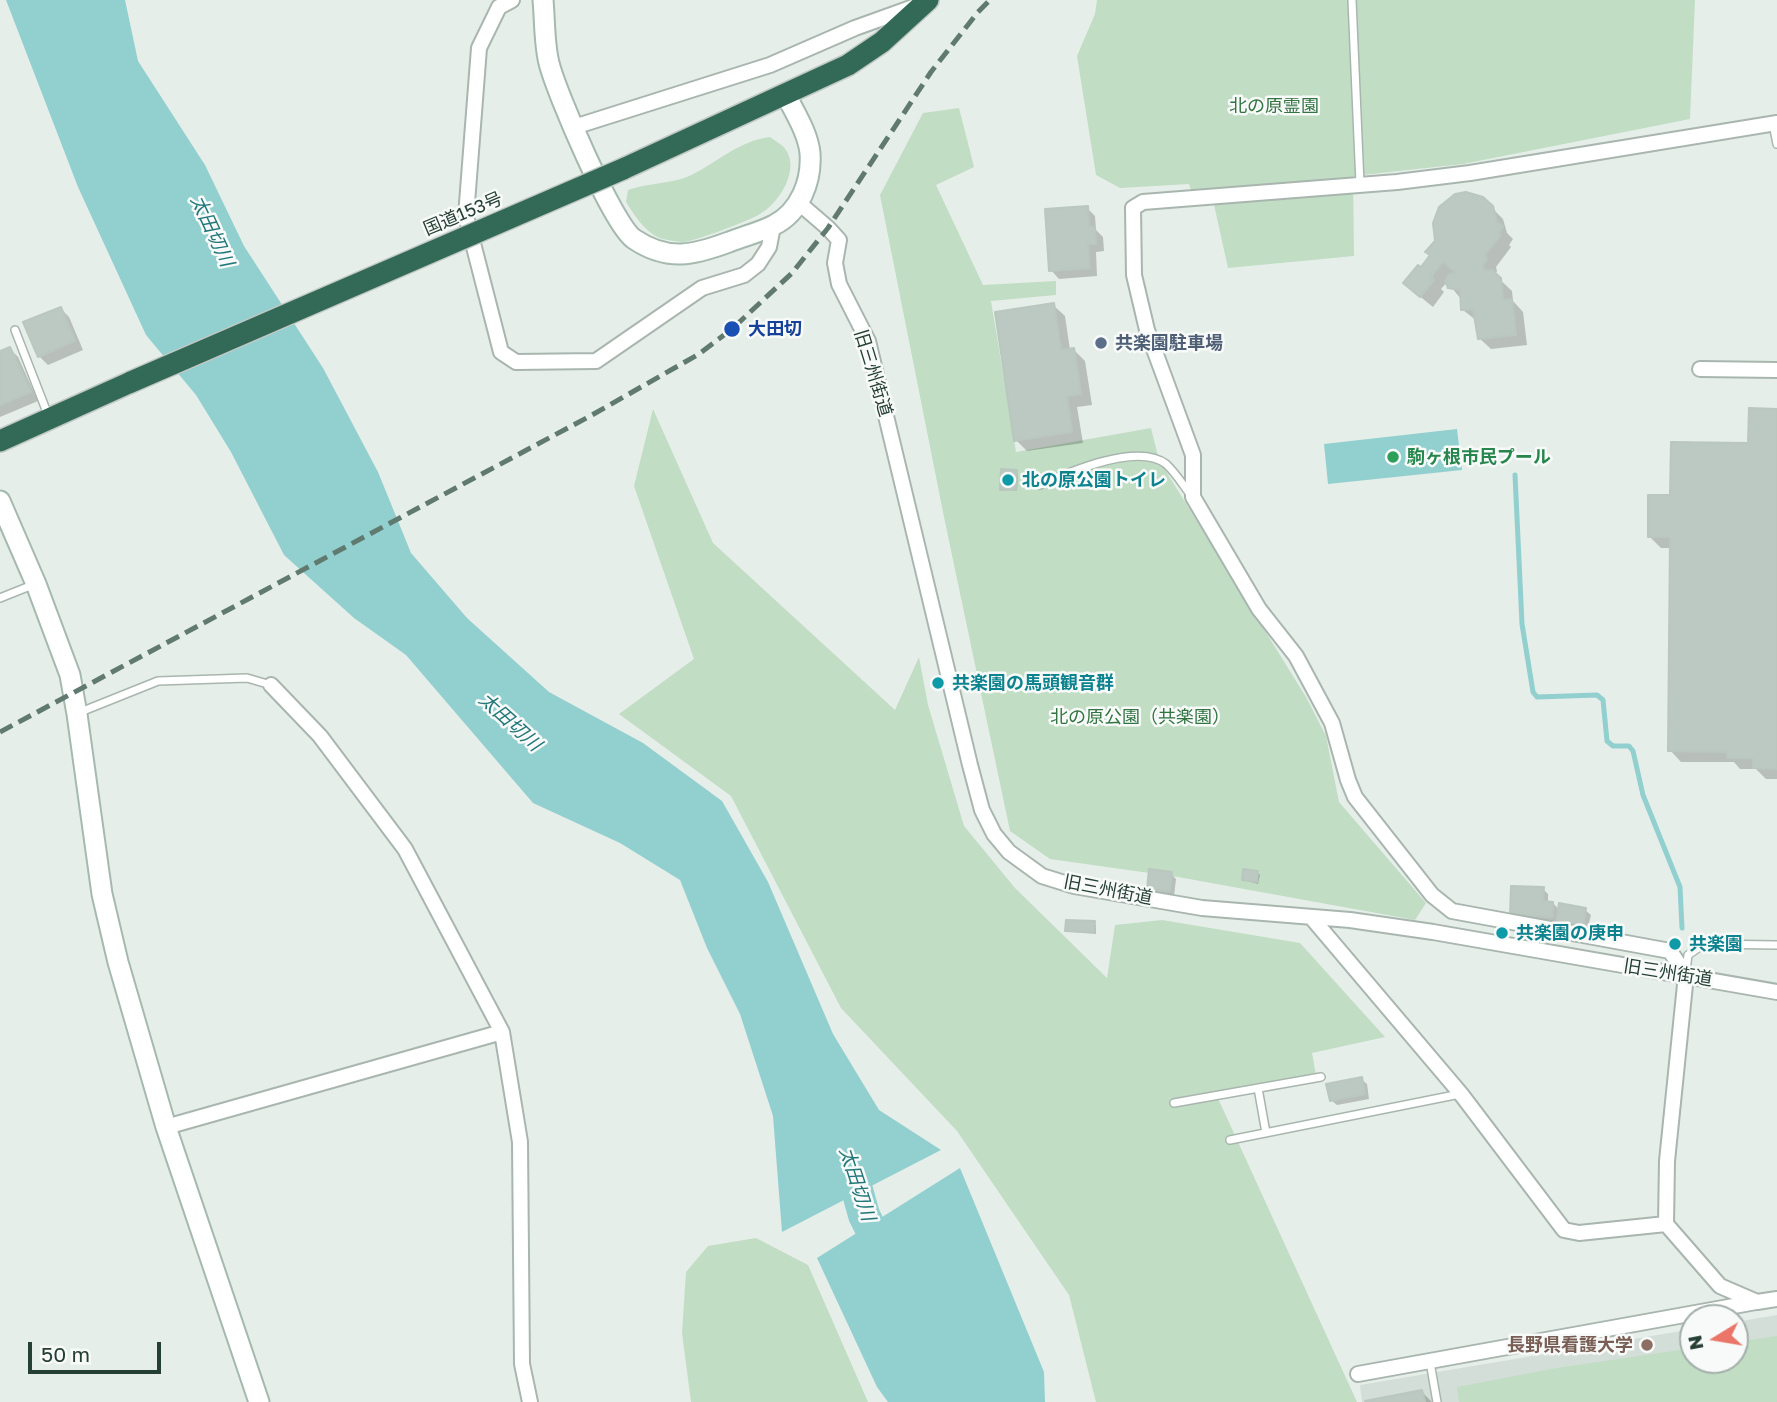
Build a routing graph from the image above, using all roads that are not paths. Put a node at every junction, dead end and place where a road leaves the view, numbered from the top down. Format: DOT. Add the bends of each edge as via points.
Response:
graph roads {
  1 [pos="512,0"];
  2 [pos="543,0"];
  3 [pos="1352,0"];
  4 [pos="926,2"];
  5 [pos="786,95"];
  6 [pos="1775,124"];
  7 [pos="574,127"];
  8 [pos="1777,145"];
  9 [pos="1360,184"];
  10 [pos="799,203"];
  11 [pos="773,226"];
  12 [pos="15,330"];
  13 [pos="1700,369"];
  14 [pos="1777,370"];
  15 [pos="49,419"];
  16 [pos="0,441"];
  17 [pos="1040,485"];
  18 [pos="1193,497"];
  19 [pos="0,501"];
  20 [pos="36,584"];
  21 [pos="0,597"];
  22 [pos="271,685"];
  23 [pos="77,714"];
  24 [pos="1311,916"];
  25 [pos="1538,927"];
  26 [pos="1777,945"];
  27 [pos="1534,951"];
  28 [pos="1686,975"];
  29 [pos="1777,992"];
  30 [pos="502,1032"];
  31 [pos="1321,1077"];
  32 [pos="1258,1088"];
  33 [pos="1461,1094"];
  34 [pos="1174,1103"];
  35 [pos="166,1127"];
  36 [pos="1266,1133"];
  37 [pos="1230,1140"];
  38 [pos="1666,1224"];
  39 [pos="1777,1299"];
  40 [pos="1757,1302"];
  41 [pos="1430,1361"];
  42 [pos="1358,1374"];
  43 [pos="259,1402"];
  44 [pos="530,1402"];
  45 [pos="1437,1402"];
  1 -- 11 [label="street" via="499,7 479,48 466,215 502,352 516,362 596,360 702,288 744,275 769,247"];
  2 -- 7 [label="street" via="548,60"];
  3 -- 9 [label="lane"];
  4 -- 5 [label="highway, 国道153号" via="848,65"];
  4 -- 7 [label="street" via="770,65"];
  5 -- 10 [label="street" via="810,152"];
  5 -- 15 [label="highway, 国道153号, bridge"];
  6 -- 8 [label="lane"];
  6 -- 9 [label="street" via="1470,173"];
  7 -- 11 [label="street" via="612,208 631,237 650,248 667,255 692,254"];
  9 -- 18 [label="street" via="1143,202 1133,208 1134,275 1147,330 1193,455"];
  10 -- 11 [label="street"];
  10 -- 24 [label="street, 旧三州街道" via="839,240 835,263 839,284 868,341 970,765 994,834 1009,852 1042,876 1082,888 1202,908"];
  12 -- 15 [label="lane"];
  13 -- 14 [label="street"];
  15 -- 16 [label="highway, 国道153号"];
  17 -- 18 [label="lane" via="1078,468 1143,455 1165,463"];
  18 -- 25 [label="street" via="1259,609 1296,656 1332,723 1355,797 1432,895 1452,911"];
  19 -- 20 [label="street"];
  20 -- 21 [label="lane"];
  20 -- 23 [label="street" via="69,675"];
  22 -- 23 [label="lane" via="247,678 158,681"];
  22 -- 30 [label="street" via="320,736 405,849"];
  23 -- 35 [label="street" via="102,894"];
  24 -- 27 [label="street, 旧三州街道"];
  24 -- 33 [label="street"];
  25 -- 27 [label="lane"];
  25 -- 28 [label="street" via="1670,951"];
  26 -- 28 [label="lane" via="1704,944 1688,955"];
  27 -- 28 [label="street, 旧三州街道"];
  28 -- 29 [label="street, 旧三州街道"];
  28 -- 38 [label="street" via="1667,1161"];
  30 -- 35 [label="street"];
  30 -- 44 [label="street" via="520,1142 522,1364"];
  31 -- 32 [label="lane"];
  32 -- 34 [label="lane"];
  32 -- 36 [label="lane"];
  33 -- 36 [label="lane"];
  33 -- 38 [label="street" via="1564,1230 1579,1233"];
  35 -- 43 [label="street"];
  36 -- 37 [label="lane"];
  38 -- 40 [label="street" via="1720,1286"];
  39 -- 40 [label="street"];
  40 -- 41 [label="street"];
  41 -- 42 [label="street"];
  41 -- 45 [label="lane"];
}
